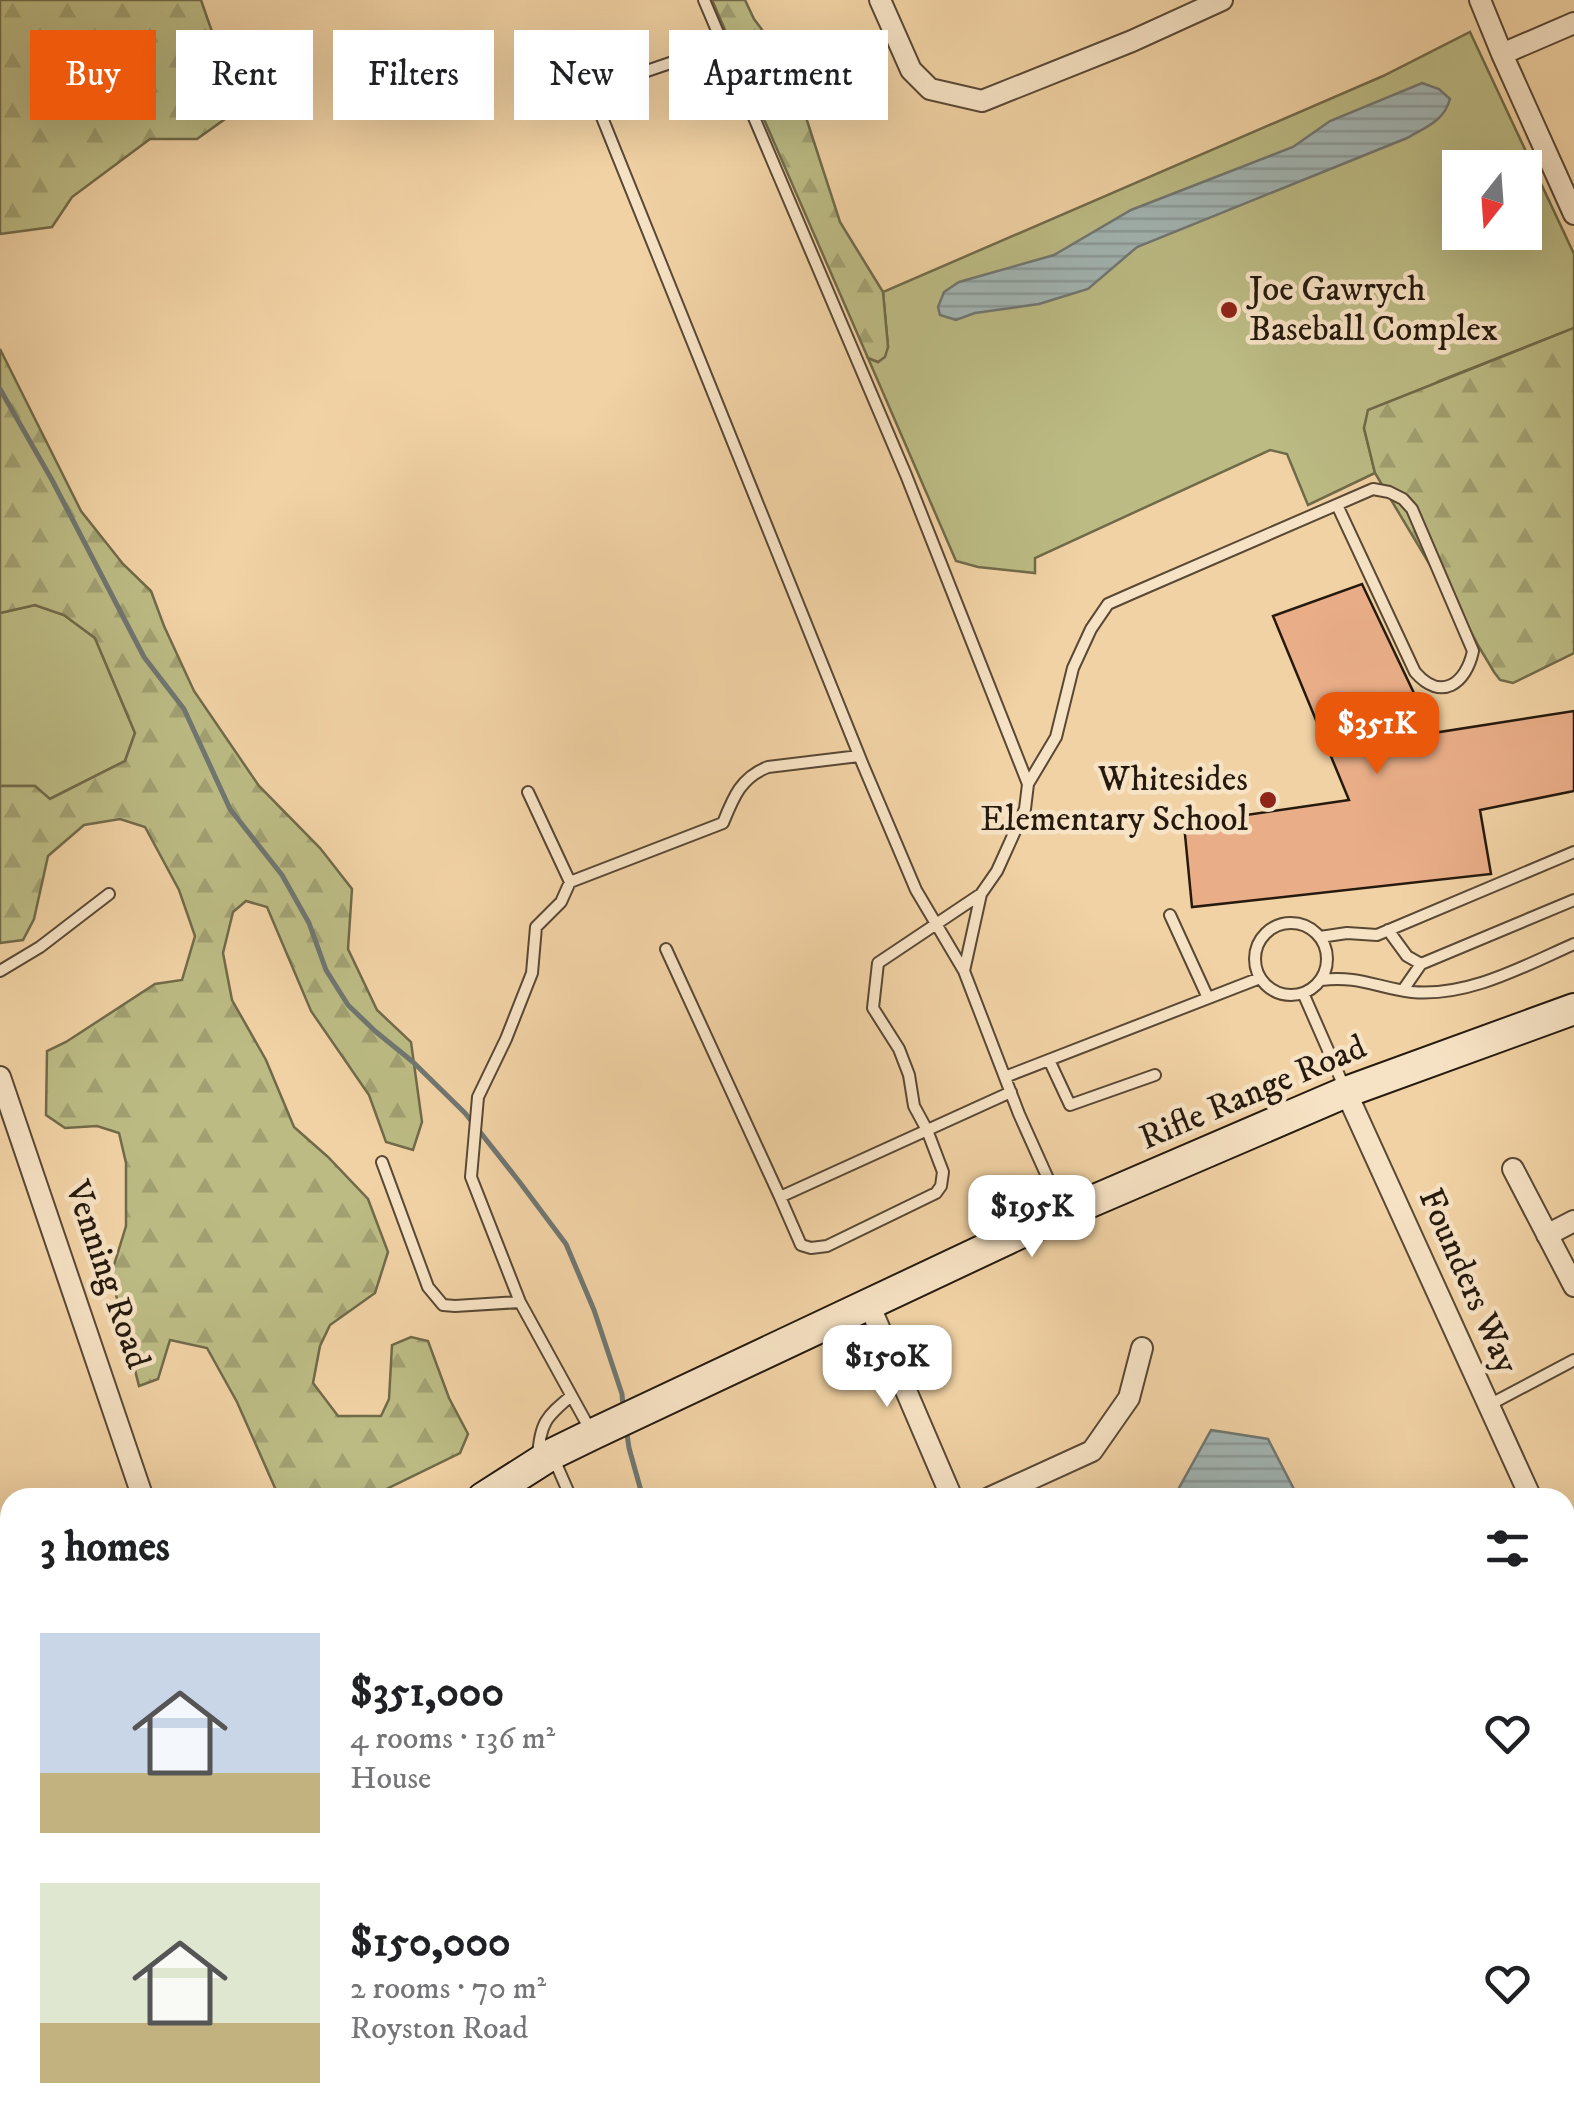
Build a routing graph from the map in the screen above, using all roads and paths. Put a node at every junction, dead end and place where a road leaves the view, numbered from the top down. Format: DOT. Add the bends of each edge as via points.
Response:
graph roads {
  1 [pos="704,0"];
  2 [pos="880,0"];
  3 [pos="1222,0"];
  4 [pos="1480,0"];
  5 [pos="1574,22"];
  6 [pos="717,30"];
  7 [pos="1502,54"];
  8 [pos="669,63"];
  9 [pos="755,120"];
  10 [pos="1574,214"];
  11 [pos="1336,505"];
  12 [pos="859,756"];
  13 [pos="1028,784"];
  14 [pos="528,792"];
  15 [pos="1574,852"];
  16 [pos="570,882"];
  17 [pos="109,894"];
  18 [pos="981,894"];
  19 [pos="1574,900"];
  20 [pos="1170,915"];
  21 [pos="936,926"];
  22 [pos="1388,930"];
  23 [pos="1320,937"];
  24 [pos="1574,944"];
  25 [pos="666,948"];
  26 [pos="1422,964"];
  27 [pos="0,971"];
  28 [pos="964,972"];
  29 [pos="1260,978"];
  30 [pos="1321,980"];
  31 [pos="1403,990"];
  32 [pos="1303,993"];
  33 [pos="1208,998"];
  34 [pos="1574,1009"];
  35 [pos="1050,1060"];
  36 [pos="1155,1074"];
  37 [pos="0,1076"];
  38 [pos="1005,1077"];
  39 [pos="1011,1092"];
  40 [pos="1346,1092"];
  41 [pos="927,1130"];
  42 [pos="382,1162"];
  43 [pos="1513,1169"];
  44 [pos="780,1198"];
  45 [pos="1064,1213"];
  46 [pos="1574,1220"];
  47 [pos="1547,1234"];
  48 [pos="1574,1286"];
  49 [pos="520,1302"];
  50 [pos="868,1302"];
  51 [pos="1142,1348"];
  52 [pos="1574,1360"];
  53 [pos="571,1396"];
  54 [pos="1489,1406"];
  55 [pos="593,1434"];
  56 [pos="545,1458"];
  57 [pos="140,1488"];
  58 [pos="498,1488"];
  59 [pos="564,1488"];
  60 [pos="948,1488"];
  61 [pos="1012,1488"];
  62 [pos="1526,1488"];
  1 -- 6 [label="lane"];
  2 -- 3 [label="street" via="911,70 930,89 982,101"];
  4 -- 7 [label="street"];
  5 -- 7 [label="street"];
  7 -- 10 [label="street"];
  8 -- 12 [label="lane" via="590,90"];
  9 -- 13 [label="lane" via="906,474"];
  11 -- 11 [label="lane" via="1373,489 1412,509 1473,651 1455,684 1425,684 1415,672"];
  11 -- 13 [label="lane" via="1108,604 1072,668 1056,737"];
  12 -- 16 [label="lane" via="754,772 734,793 724,823"];
  12 -- 21 [label="lane"];
  13 -- 18 [label="lane" via="1024,809"];
  14 -- 16 [label="lane"];
  15 -- 22 [label="lane"];
  16 -- 49 [label="lane" via="562,902 536,928 532,974 478,1097 470,1176"];
  17 -- 27 [label="lane"];
  18 -- 21 [label="lane"];
  18 -- 28 [label="lane"];
  19 -- 26 [label="lane"];
  20 -- 33 [label="lane"];
  21 -- 28 [label="lane"];
  21 -- 41 [label="lane" via="878,962 873,1008 899,1049"];
  22 -- 23 [label="lane"];
  22 -- 26 [label="lane"];
  23 -- 29 [label="lane" via="1301,924 1267,932 1255,954"];
  23 -- 30 [label="lane" via="1328,958"];
  24 -- 31 [label="lane" via="1462,988"];
  25 -- 44 [label="lane"];
  26 -- 31 [label="lane"];
  28 -- 38 [label="lane"];
  29 -- 32 [label="lane" via="1279,993"];
  29 -- 33 [label="lane"];
  30 -- 31 [label="lane" via="1342,977"];
  30 -- 32 [label="lane"];
  32 -- 40 [label="lane"];
  33 -- 35 [label="lane"];
  34 -- 40 [label="main road, Rifle Range Road"];
  35 -- 36 [label="lane" via="1070,1105"];
  35 -- 38 [label="lane"];
  37 -- 57 [label="street, Venning Road"];
  38 -- 39 [label="lane"];
  39 -- 41 [label="lane"];
  39 -- 45 [label="lane"];
  40 -- 45 [label="main road, Rifle Range Road"];
  40 -- 54 [label="street, Founders Way"];
  41 -- 44 [label="lane"];
  41 -- 44 [label="lane" via="943,1172 936,1193 827,1246 801,1245"];
  42 -- 49 [label="lane" via="428,1287 443,1305"];
  43 -- 47 [label="street"];
  45 -- 50 [label="main road, Rifle Range Road"];
  46 -- 47 [label="street"];
  47 -- 48 [label="street"];
  49 -- 53 [label="lane"];
  50 -- 55 [label="main road, Rifle Range Road"];
  50 -- 60 [label="street"];
  51 -- 61 [label="street" via="1129,1398 1092,1451"];
  52 -- 54 [label="lane"];
  53 -- 55 [label="lane"];
  53 -- 56 [label="lane" via="546,1416 540,1436"];
  54 -- 62 [label="street, Founders Way"];
  55 -- 56 [label="main road, Rifle Range Road"];
  56 -- 58 [label="main road, Rifle Range Road"];
  56 -- 59 [label="lane"];
}
